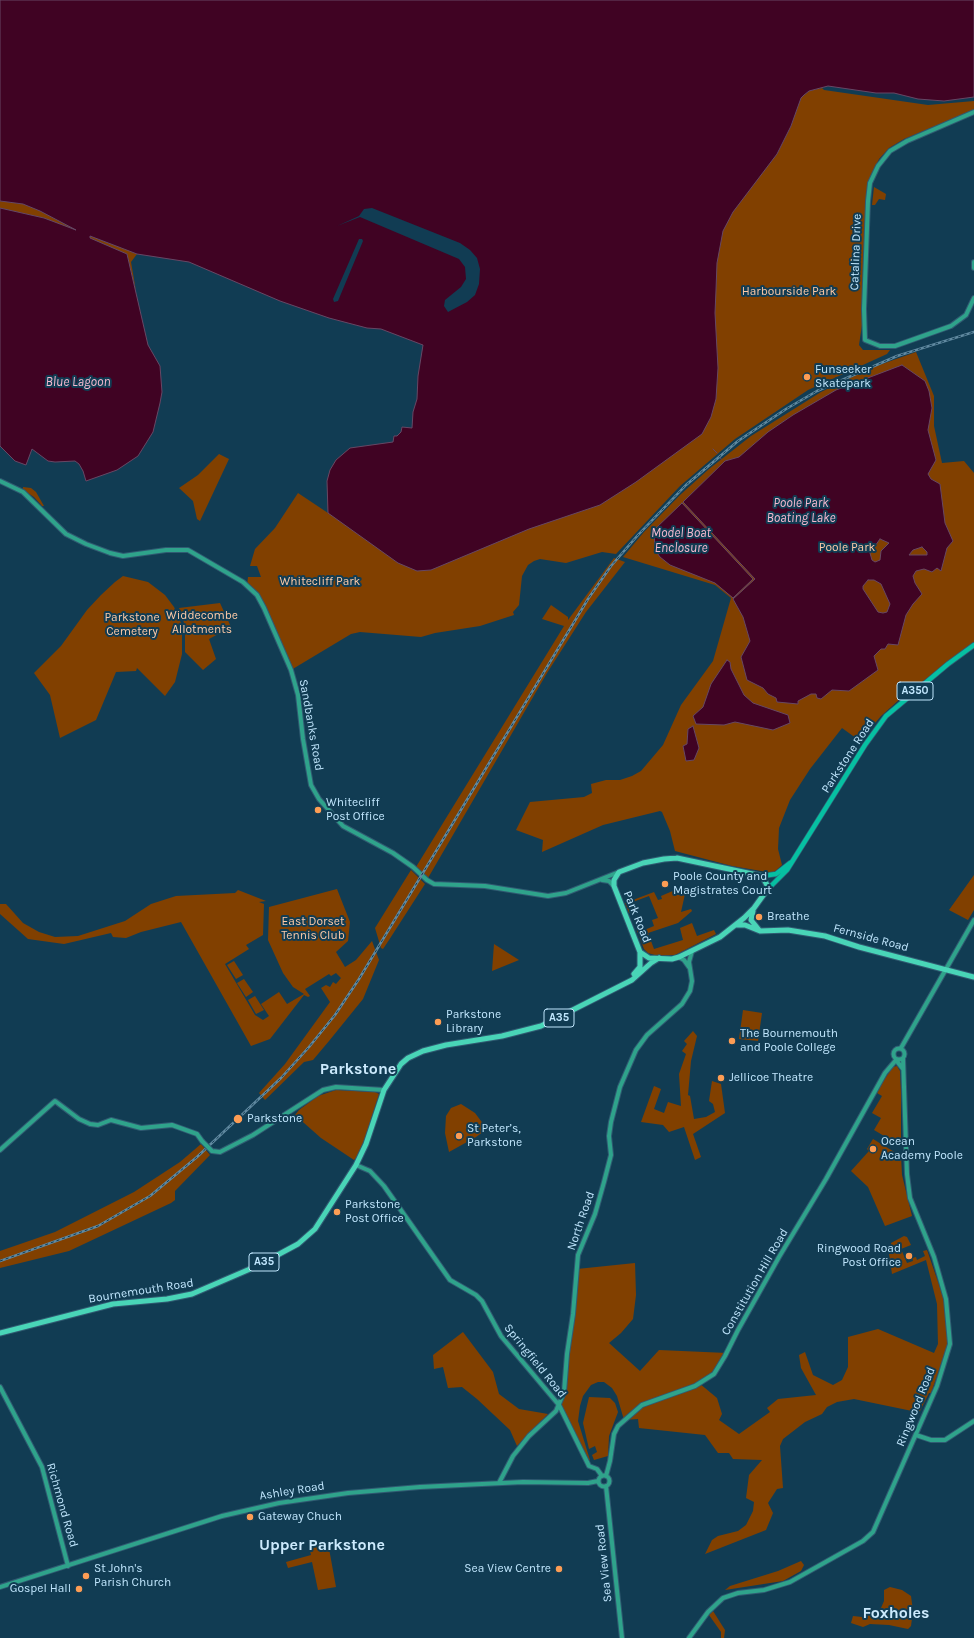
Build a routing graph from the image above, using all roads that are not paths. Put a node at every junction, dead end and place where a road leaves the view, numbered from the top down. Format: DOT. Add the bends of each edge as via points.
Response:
graph roads {
  1 [pos="974,112"];
  2 [pos="974,262"];
  3 [pos="974,268"];
  4 [pos="974,298"];
  5 [pos="0,481"];
  6 [pos="974,645"];
  7 [pos="791,861"];
  8 [pos="620,872"];
  9 [pos="764,878"];
  10 [pos="598,881"];
  11 [pos="614,886"];
  12 [pos="767,890"];
  13 [pos="754,908"];
  14 [pos="974,920"];
  15 [pos="736,925"];
  16 [pos="760,931"];
  17 [pos="692,951"];
  18 [pos="640,952"];
  19 [pos="678,957"];
  20 [pos="659,958"];
  21 [pos="690,970"];
  22 [pos="946,970"];
  23 [pos="974,977"];
  24 [pos="629,981"];
  25 [pos="901,1048"];
  26 [pos="903,1058"];
  27 [pos="896,1060"];
  28 [pos="904,1070"];
  29 [pos="384,1090"];
  30 [pos="0,1150"];
  31 [pos="356,1165"];
  32 [pos="0,1333"];
  33 [pos="0,1387"];
  34 [pos="559,1405"];
  35 [pos="974,1421"];
  36 [pos="916,1435"];
  37 [pos="604,1476"];
  38 [pos="598,1481"];
  39 [pos="498,1483"];
  40 [pos="606,1486"];
  41 [pos="68,1566"];
  42 [pos="0,1587"];
  43 [pos="622,1638"];
  44 [pos="689,1638"];
  1 -- 4 [label="street, Catalina Drive" via="907,141 890,151 878,166 870,183 868,201 865,340 880,346 895,346 947,328 964,317"];
  2 -- 3 [label="street"];
  5 -- 10 [label="street, Sandbanks Road" via="24,492 66,534 81,541 117,555 188,550 243,582 254,592 264,608 291,670 298,696 312,785 319,799 343,826 393,853 434,884 485,886 548,896 566,893"];
  6 -- 7 [label="main road, Parkstone Road / A350" via="886,716 870,736"];
  7 -- 9 [label="main road, Parkstone Road / A350" via="776,874"];
  7 -- 12 [label="main road, Parkstone Road / A350" via="785,873"];
  8 -- 9 [label="highway, Sandbanks Road" via="653,860 677,858"];
  8 -- 10 [label="street, Sandbanks Road"];
  8 -- 11 [label="highway, Park Road" via="615,877"];
  9 -- 12 [label="highway"];
  10 -- 11 [label="street" via="609,881"];
  11 -- 18 [label="highway, Park Road"];
  12 -- 13 [label="highway, Parkstone Road"];
  13 -- 15 [label="highway, Parkstone Road"];
  13 -- 16 [label="highway" via="752,920"];
  14 -- 22 [label="street"];
  15 -- 16 [label="highway, Fernside Road" via="745,925"];
  15 -- 17 [label="highway, Parkstone Road" via="720,937"];
  16 -- 22 [label="highway, Fernside Road" via="788,930 825,936"];
  17 -- 19 [label="highway, Parkstone Road"];
  17 -- 21 [label="street, North Road"];
  18 -- 20 [label="highway, Park Road" via="649,958"];
  18 -- 24 [label="highway, A35" via="640,967"];
  19 -- 20 [label="highway, Parkstone Road"];
  19 -- 21 [label="street" via="684,960"];
  20 -- 24 [label="highway, A35"];
  21 -- 34 [label="street, North Road" via="690,991 682,1004 647,1035 636,1050 620,1087 609,1136 611,1155 595,1214 578,1255 564,1392"];
  22 -- 23 [label="highway, Fernside Road"];
  22 -- 25 [label="street"];
  24 -- 29 [label="highway, A35" via="541,1026 502,1036 446,1045 414,1055 401,1064"];
  25 -- 26 [label="street, Ringwood Road" via="904,1050"];
  25 -- 27 [label="street, Constitution Hill Road" via="895,1051"];
  26 -- 27 [label="street"];
  26 -- 28 [label="street, Ringwood Road"];
  27 -- 28 [label="street"];
  27 -- 37 [label="street, Constitution Hill Road" via="880,1082 714,1374 695,1386 642,1405 618,1426"];
  28 -- 36 [label="street, Ringwood Road" via="910,1198 942,1279 950,1344 937,1386"];
  29 -- 30 [label="street, bridge" via="336,1087 323,1090 253,1135 220,1152 212,1151 197,1134 178,1126 165,1124 138,1127 114,1121 94,1125 84,1122 55,1101"];
  29 -- 31 [label="highway, A35" via="366,1144"];
  31 -- 32 [label="highway, Bournemouth Road / A35" via="310,1234 298,1244 242,1273 192,1294 109,1304"];
  31 -- 34 [label="street, Springfield Road" via="370,1171 384,1186 450,1280 482,1301 501,1336"];
  33 -- 41 [label="street, Richmond Road" via="42,1467"];
  34 -- 37 [label="street, Springfield Road" via="589,1466"];
  34 -- 39 [label="street, North Road" via="513,1456"];
  35 -- 36 [label="street" via="945,1440 931,1440"];
  36 -- 44 [label="street, Ringwood Road" via="877,1527 868,1537 812,1571 782,1585 723,1598 708,1612"];
  37 -- 38 [label="street"];
  37 -- 40 [label="street, Sea View Road" via="609,1480"];
  38 -- 39 [label="street, Ashley Road"];
  38 -- 40 [label="street" via="601,1486"];
  39 -- 41 [label="street, Ashley Road" via="370,1491 270,1504 222,1516"];
  40 -- 43 [label="street, Sea View Road"];
  41 -- 42 [label="street, Ashley Road"];
}
